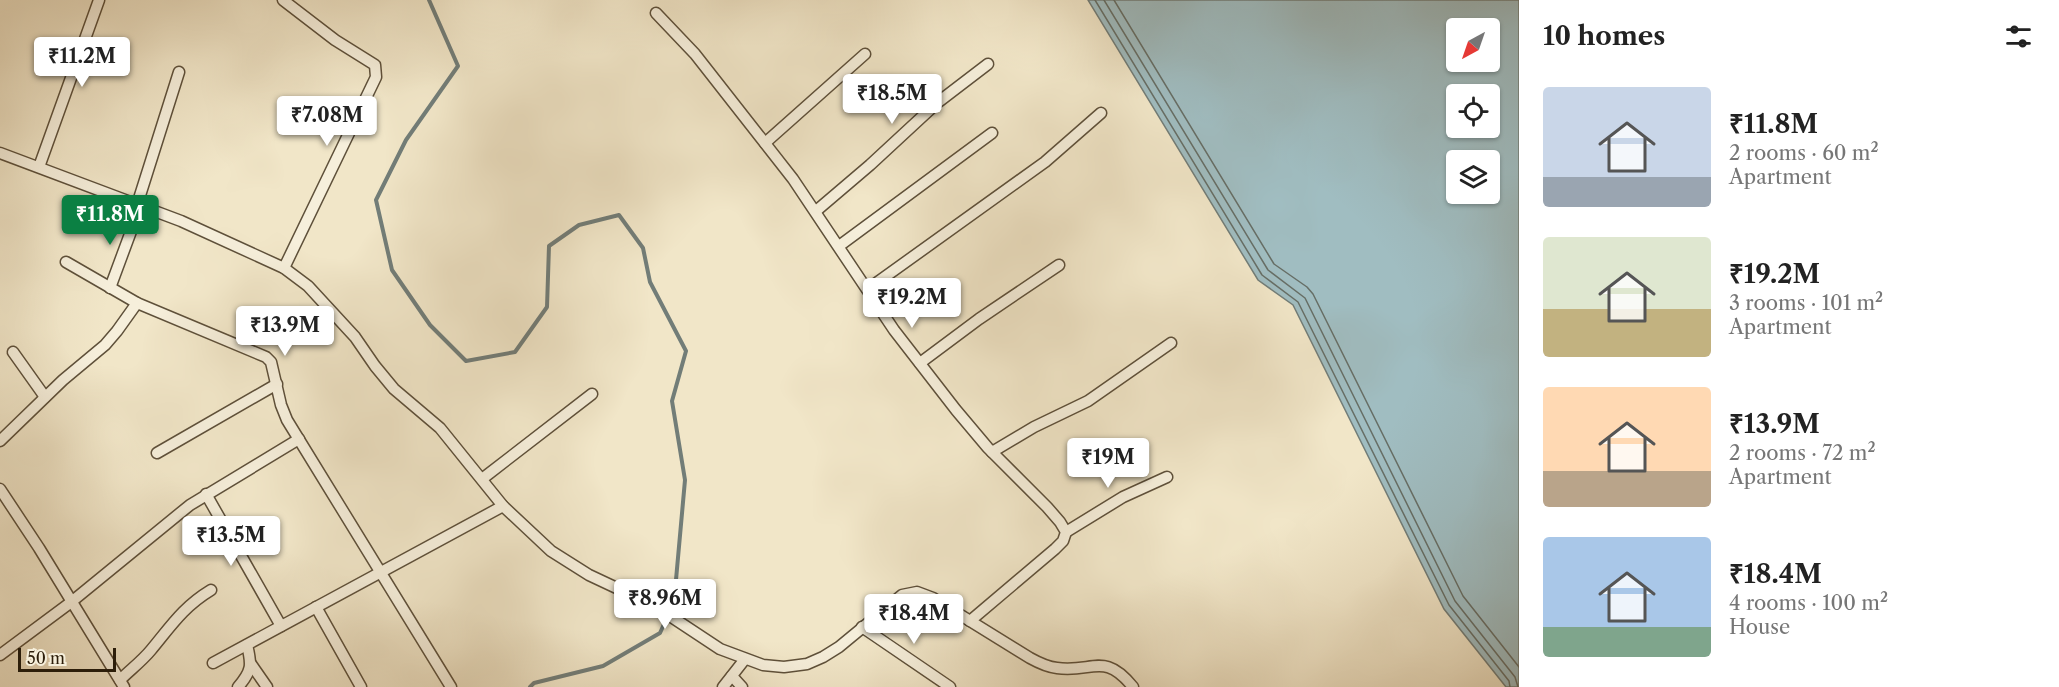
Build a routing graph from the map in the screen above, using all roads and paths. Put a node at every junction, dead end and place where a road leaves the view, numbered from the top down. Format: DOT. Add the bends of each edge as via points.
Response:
graph roads {
  1 [pos="99,0"];
  2 [pos="283,0"];
  3 [pos="656,13"];
  4 [pos="865,54"];
  5 [pos="988,64"];
  6 [pos="179,72"];
  7 [pos="1101,113"];
  8 [pos="992,133"];
  9 [pos="765,143"];
  10 [pos="0,153"];
  11 [pos="39,167"];
  12 [pos="137,205"];
  13 [pos="816,211"];
  14 [pos="839,246"];
  15 [pos="66,262"];
  16 [pos="1059,265"];
  17 [pos="284,268"];
  18 [pos="110,288"];
  19 [pos="867,289"];
  20 [pos="137,303"];
  21 [pos="1171,344"];
  22 [pos="13,352"];
  23 [pos="920,363"];
  24 [pos="277,384"];
  25 [pos="592,394"];
  26 [pos="45,397"];
  27 [pos="299,439"];
  28 [pos="0,441"];
  29 [pos="992,452"];
  30 [pos="157,453"];
  31 [pos="1167,477"];
  32 [pos="482,479"];
  33 [pos="0,489"];
  34 [pos="206,494"];
  35 [pos="503,506"];
  36 [pos="1066,532"];
  37 [pos="381,574"];
  38 [pos="211,590"];
  39 [pos="71,601"];
  40 [pos="316,607"];
  41 [pos="970,621"];
  42 [pos="281,626"];
  43 [pos="862,627"];
  44 [pos="247,645"];
  45 [pos="0,655"];
  46 [pos="746,659"];
  47 [pos="213,663"];
  48 [pos="251,664"];
  49 [pos="732,676"];
  50 [pos="122,683"];
  51 [pos="238,687"];
  52 [pos="267,687"];
  53 [pos="361,687"];
  54 [pos="451,687"];
  55 [pos="723,687"];
  56 [pos="742,687"];
  57 [pos="950,687"];
  58 [pos="1133,687"];
  1 -- 11 [label="street"];
  2 -- 17 [label="street" via="375,65 376,77"];
  3 -- 9 [label="street" via="695,54"];
  4 -- 9 [label="street"];
  5 -- 13 [label="street" via="936,103"];
  6 -- 12 [label="street"];
  7 -- 19 [label="street" via="1045,162"];
  8 -- 14 [label="street"];
  9 -- 13 [label="street"];
  10 -- 11 [label="street"];
  11 -- 12 [label="street"];
  12 -- 17 [label="street"];
  12 -- 18 [label="street" via="140,207"];
  13 -- 14 [label="street"];
  14 -- 19 [label="street"];
  15 -- 18 [label="street"];
  16 -- 23 [label="street"];
  17 -- 32 [label="street" via="308,286 355,336 394,389 440,428"];
  18 -- 20 [label="street"];
  19 -- 23 [label="street"];
  20 -- 24 [label="street" via="266,357 274,367"];
  20 -- 26 [label="street" via="105,345"];
  21 -- 29 [label="street" via="1083,404"];
  22 -- 26 [label="street"];
  23 -- 29 [label="street"];
  24 -- 27 [label="street" via="287,420"];
  24 -- 30 [label="street"];
  25 -- 32 [label="street"];
  26 -- 28 [label="street"];
  27 -- 34 [label="street"];
  27 -- 37 [label="street"];
  29 -- 36 [label="street" via="1047,507"];
  31 -- 36 [label="street" via="1123,497"];
  32 -- 35 [label="street"];
  33 -- 39 [label="street"];
  34 -- 39 [label="street"];
  34 -- 42 [label="street"];
  35 -- 37 [label="street"];
  35 -- 46 [label="street" via="569,564 654,606 720,649"];
  36 -- 41 [label="street" via="1055,549"];
  37 -- 40 [label="street"];
  37 -- 54 [label="street"];
  38 -- 50 [label="street" via="187,607"];
  39 -- 45 [label="street"];
  39 -- 50 [label="street"];
  40 -- 42 [label="street"];
  40 -- 53 [label="street"];
  41 -- 43 [label="street" via="917,592 902,595"];
  41 -- 58 [label="street" via="1044,665 1111,667"];
  42 -- 44 [label="street"];
  43 -- 46 [label="street" via="839,647 807,664 784,667"];
  43 -- 57 [label="street"];
  44 -- 47 [label="street"];
  44 -- 48 [label="street"];
  46 -- 49 [label="street"];
  48 -- 51 [label="street"];
  48 -- 52 [label="street"];
  49 -- 55 [label="street"];
  49 -- 56 [label="street"];
}
